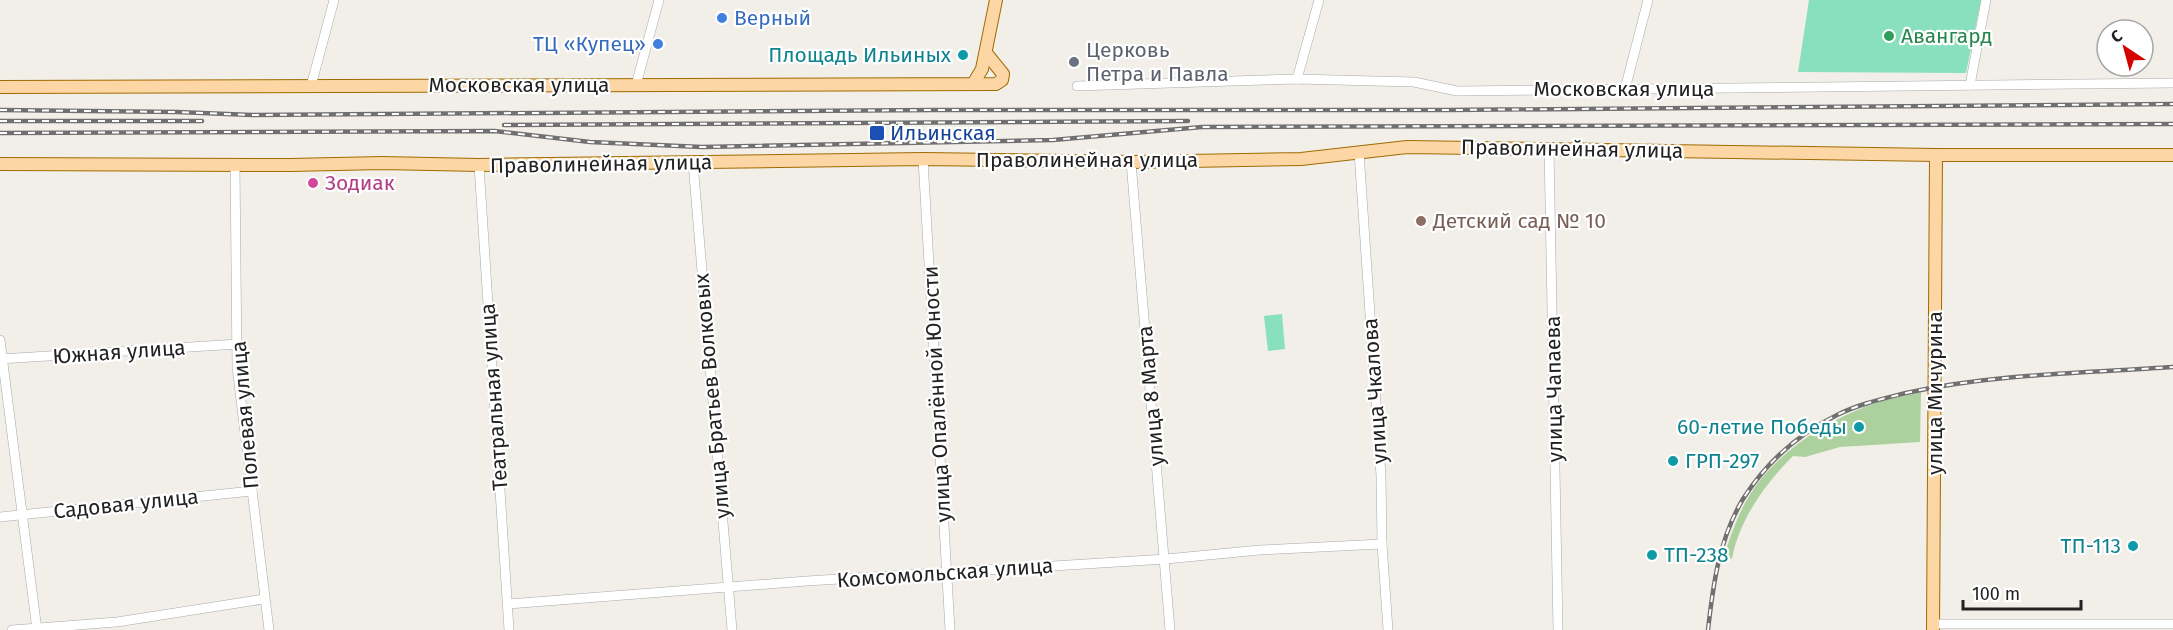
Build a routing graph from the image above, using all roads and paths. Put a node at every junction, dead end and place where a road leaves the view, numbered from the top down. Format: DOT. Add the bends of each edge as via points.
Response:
graph roads {
  1 [pos="334,0"];
  2 [pos="659,0"];
  3 [pos="996,0"];
  4 [pos="1319,0"];
  5 [pos="1648,0"];
  6 [pos="1986,0"];
  7 [pos="986,53"];
  8 [pos="1298,79"];
  9 [pos="2173,83"];
  10 [pos="973,84"];
  11 [pos="636,85"];
  12 [pos="1970,85"];
  13 [pos="311,86"];
  14 [pos="1077,86"];
  15 [pos="0,87"];
  16 [pos="1624,89"];
  17 [pos="1549,148"];
  18 [pos="1359,152"];
  19 [pos="1936,155"];
  20 [pos="2173,155"];
  21 [pos="924,159"];
  22 [pos="1131,162"];
  23 [pos="693,163"];
  24 [pos="0,164"];
  25 [pos="235,164"];
  26 [pos="479,165"];
  27 [pos="0,340"];
  28 [pos="238,344"];
  29 [pos="1,359"];
  30 [pos="252,491"];
  31 [pos="21,516"];
  32 [pos="0,517"];
  33 [pos="1382,544"];
  34 [pos="1166,559"];
  35 [pos="947,573"];
  36 [pos="728,587"];
  37 [pos="264,599"];
  38 [pos="508,604"];
  39 [pos="2173,624"];
  40 [pos="1933,627"];
  41 [pos="37,629"];
  42 [pos="12,630"];
  43 [pos="269,630"];
  44 [pos="510,630"];
  45 [pos="732,630"];
  46 [pos="950,630"];
  47 [pos="1170,630"];
  48 [pos="1388,630"];
  49 [pos="1558,630"];
  1 -- 13 [label="street"];
  2 -- 11 [label="street"];
  3 -- 7 [label="main road"];
  4 -- 8 [label="street"];
  5 -- 16 [label="street"];
  6 -- 12 [label="street"];
  7 -- 10 [label="main road"];
  7 -- 10 [label="main road, Московская улица" via="1003,77 996,84"];
  8 -- 14 [label="street, Московская улица"];
  8 -- 16 [label="street, Московская улица" via="1414,82 1457,91"];
  9 -- 12 [label="street, Московская улица"];
  10 -- 11 [label="main road, Московская улица"];
  11 -- 13 [label="main road, Московская улица"];
  12 -- 16 [label="street, Московская улица"];
  13 -- 15 [label="main road, Московская улица"];
  17 -- 18 [label="main road, Праволинейная улица" via="1407,147"];
  17 -- 19 [label="main road, Праволинейная улица"];
  17 -- 49 [label="street, улица Чапаева"];
  18 -- 22 [label="main road, Праволинейная улица" via="1302,159"];
  18 -- 33 [label="street, улица Чкалова"];
  19 -- 20 [label="main road, Праволинейная улица"];
  19 -- 40 [label="main road, улица Мичурина"];
  21 -- 22 [label="main road, Праволинейная улица"];
  21 -- 23 [label="main road, Праволинейная улица"];
  21 -- 35 [label="street, улица Опалённой Юности"];
  22 -- 34 [label="street, улица 8 Марта"];
  23 -- 26 [label="main road, Праволинейная улица"];
  23 -- 36 [label="street, улица Братьев Волковых"];
  24 -- 25 [label="main road, Праволинейная улица"];
  25 -- 26 [label="main road, Праволинейная улица"];
  25 -- 28 [label="street, Полевая улица"];
  26 -- 38 [label="street, Театральная улица"];
  27 -- 29 [label="street"];
  28 -- 29 [label="street, Южная улица"];
  28 -- 30 [label="street, Полевая улица" via="237,367"];
  29 -- 31 [label="street"];
  30 -- 31 [label="street, Садовая улица"];
  30 -- 37 [label="street, Полевая улица"];
  31 -- 32 [label="street, Садовая улица"];
  31 -- 41 [label="street"];
  33 -- 34 [label="street, Комсомольская улица"];
  33 -- 48 [label="street, улица Чкалова"];
  34 -- 35 [label="street, Комсомольская улица"];
  34 -- 47 [label="street, улица 8 Марта"];
  35 -- 36 [label="street, Комсомольская улица"];
  35 -- 46 [label="street, улица Опалённой Юности"];
  36 -- 38 [label="street, Комсомольская улица"];
  36 -- 45 [label="street, улица Братьев Волковых"];
  37 -- 41 [label="street" via="117,622"];
  37 -- 43 [label="street, Полевая улица"];
  38 -- 44 [label="street, Театральная улица"];
  39 -- 40 [label="street"];
  41 -- 42 [label="street"];
}
